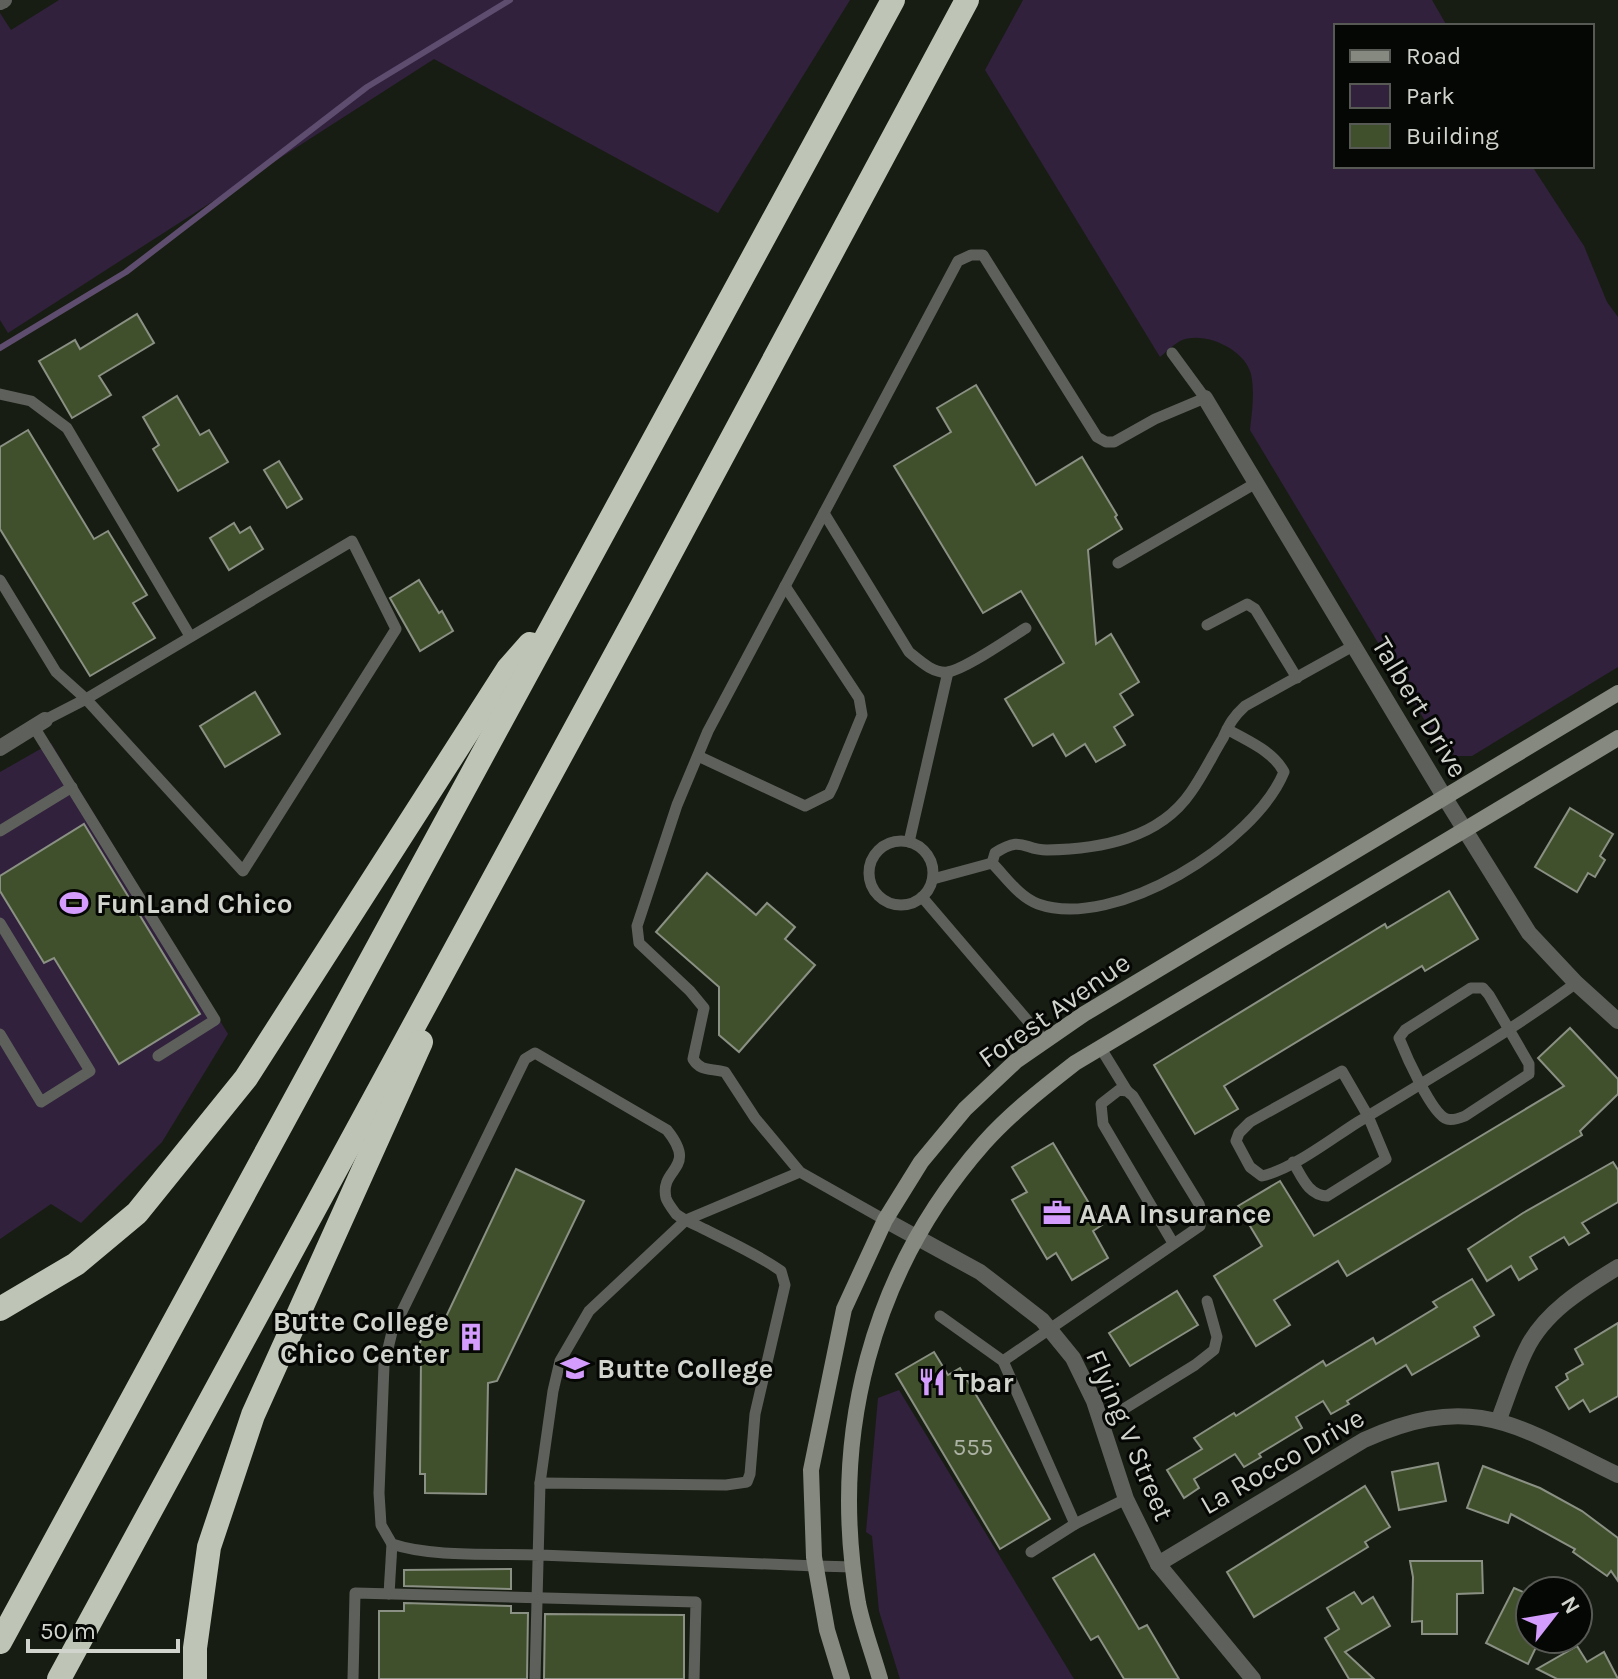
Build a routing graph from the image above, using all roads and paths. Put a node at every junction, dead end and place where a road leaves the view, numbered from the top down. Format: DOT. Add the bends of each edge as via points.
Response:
graph roads {
  1 [pos="893,0"];
  2 [pos="967,0"];
  3 [pos="1172,353"];
  4 [pos="0,394"];
  5 [pos="1205,398"];
  6 [pos="1256,483"];
  7 [pos="824,513"];
  8 [pos="1118,563"];
  9 [pos="0,580"];
  10 [pos="785,586"];
  11 [pos="559,613"];
  12 [pos="1207,625"];
  13 [pos="1026,628"];
  14 [pos="190,636"];
  15 [pos="1353,646"];
  16 [pos="948,672"];
  17 [pos="1297,678"];
  18 [pos="1618,693"];
  19 [pos="86,699"];
  20 [pos="40,723"];
  21 [pos="1227,729"];
  22 [pos="1618,738"];
  23 [pos="0,748"];
  24 [pos="698,756"];
  25 [pos="72,787"];
  26 [pos="1445,798"];
  27 [pos="1465,830"];
  28 [pos="0,831"];
  29 [pos="909,842"];
  30 [pos="992,863"];
  31 [pos="933,879"];
  32 [pos="922,897"];
  33 [pos="473,918"];
  34 [pos="0,923"];
  35 [pos="1576,983"];
  36 [pos="1618,1021"];
  37 [pos="1509,1030"];
  38 [pos="0,1034"];
  39 [pos="1045,1041"];
  40 [pos="1100,1047"];
  41 [pos="158,1056"];
  42 [pos="1421,1083"];
  43 [pos="1127,1091"];
  44 [pos="1368,1116"];
  45 [pos="1293,1162"];
  46 [pos="800,1172"];
  47 [pos="686,1220"];
  48 [pos="885,1220"];
  49 [pos="917,1237"];
  50 [pos="1173,1243"];
  51 [pos="1618,1267"];
  52 [pos="1207,1301"];
  53 [pos="0,1309"];
  54 [pos="940,1316"];
  55 [pos="1049,1329"];
  56 [pos="1003,1361"];
  57 [pos="1499,1419"];
  58 [pos="1101,1423"];
  59 [pos="1618,1475"];
  60 [pos="540,1483"];
  61 [pos="1126,1499"];
  62 [pos="1075,1524"];
  63 [pos="392,1544"];
  64 [pos="1031,1552"];
  65 [pos="540,1555"];
  66 [pos="1158,1564"];
  67 [pos="816,1566"];
  68 [pos="854,1567"];
  69 [pos="389,1594"];
  70 [pos="539,1598"];
  71 [pos="0,1642"];
  72 [pos="59,1679"];
  73 [pos="195,1679"];
  74 [pos="353,1679"];
  75 [pos="535,1679"];
  76 [pos="694,1679"];
  77 [pos="842,1679"];
  78 [pos="880,1679"];
  79 [pos="1253,1679"];
  1 -- 11 [label="highway"];
  2 -- 33 [label="highway"];
  3 -- 5 [label="lane"];
  4 -- 14 [label="lane" via="31,401 67,428"];
  5 -- 6 [label="street, Talbert Drive"];
  5 -- 7 [label="lane" via="1114,442 1097,437 983,255 971,255 958,261"];
  6 -- 8 [label="lane"];
  6 -- 15 [label="street, Talbert Drive"];
  7 -- 10 [label="lane"];
  7 -- 16 [label="lane" via="909,652 930,668"];
  9 -- 19 [label="lane" via="56,672"];
  10 -- 24 [label="lane"];
  10 -- 24 [label="lane" via="859,698 862,715 829,794 805,806"];
  11 -- 53 [label="highway" via="508,669 246,1078 137,1213 76,1264"];
  11 -- 71 [label="highway"];
  12 -- 17 [label="lane" via="1247,604"];
  13 -- 16 [label="lane"];
  14 -- 19 [label="lane"];
  14 -- 19 [label="lane" via="352,541 396,629 243,871"];
  15 -- 17 [label="lane"];
  15 -- 26 [label="street, Talbert Drive"];
  16 -- 29 [label="lane"];
  17 -- 21 [label="lane" via="1245,706"];
  18 -- 26 [label="street, Forest Avenue"];
  19 -- 20 [label="lane"];
  20 -- 23 [label="street"];
  20 -- 25 [label="lane"];
  21 -- 30 [label="lane" via="1190,793 1156,825 1111,845 1005,847"];
  21 -- 30 [label="lane" via="1277,760 1284,772 1255,815 1224,846 1166,883 1141,895 1068,908 1023,896"];
  22 -- 27 [label="street, Forest Avenue"];
  24 -- 46 [label="lane" via="637,926 639,943 704,1008 693,1051 698,1067 725,1072"];
  25 -- 28 [label="lane"];
  25 -- 41 [label="lane" via="215,1020"];
  26 -- 27 [label="street, Talbert Drive"];
  26 -- 39 [label="street, Forest Avenue"];
  27 -- 35 [label="street, Talbert Drive" via="1529,933"];
  27 -- 40 [label="street, Forest Avenue"];
  29 -- 31 [label="lane" via="929,858"];
  29 -- 32 [label="lane" via="894,842 876,852 870,883 892,904"];
  30 -- 31 [label="lane"];
  31 -- 32 [label="lane"];
  32 -- 39 [label="lane"];
  33 -- 72 [label="highway"];
  33 -- 73 [label="highway" via="253,1415 209,1547"];
  34 -- 38 [label="lane" via="90,1071 41,1102"];
  35 -- 36 [label="street, Talbert Drive"];
  35 -- 37 [label="lane"];
  37 -- 42 [label="lane"];
  37 -- 42 [label="lane" via="1529,1064 1522,1081 1458,1119 1439,1114"];
  37 -- 42 [label="lane" via="1483,988 1471,988 1399,1038"];
  39 -- 48 [label="street, Forest Avenue" via="965,1109 921,1162"];
  40 -- 43 [label="lane"];
  40 -- 49 [label="street, Forest Avenue" via="1031,1097 984,1143"];
  42 -- 44 [label="lane"];
  43 -- 50 [label="lane" via="1199,1204 1200,1226"];
  43 -- 50 [label="lane" via="1119,1090 1101,1104 1103,1124"];
  44 -- 45 [label="lane"];
  44 -- 45 [label="lane" via="1386,1159 1337,1191 1327,1196 1312,1192"];
  44 -- 45 [label="lane" via="1342,1071 1239,1133 1239,1149 1262,1176"];
  46 -- 47 [label="lane"];
  46 -- 48 [label="lane"];
  47 -- 60 [label="lane" via="589,1311 560,1361"];
  47 -- 60 [label="lane" via="781,1271 785,1285 755,1414 747,1482"];
  47 -- 63 [label="lane" via="666,1199 667,1184 681,1157 679,1144 667,1130 535,1053 525,1059 392,1332 384,1365 379,1493 381,1525"];
  48 -- 49 [label="street, Flying V Street"];
  48 -- 67 [label="street, Forest Avenue" via="844,1309 811,1470"];
  49 -- 55 [label="street, Flying V Street" via="980,1272"];
  49 -- 68 [label="street, Forest Avenue" via="865,1360 853,1425 849,1521"];
  50 -- 55 [label="lane"];
  51 -- 57 [label="street" via="1552,1315 1527,1347"];
  52 -- 58 [label="lane" via="1217,1337 1214,1350"];
  54 -- 56 [label="lane"];
  55 -- 56 [label="lane"];
  55 -- 58 [label="street, Flying V Street" via="1073,1358"];
  56 -- 62 [label="lane"];
  57 -- 59 [label="street, La Rocco Drive"];
  57 -- 66 [label="street, La Rocco Drive" via="1464,1414 1398,1425 1364,1440"];
  58 -- 61 [label="street, Flying V Street"];
  60 -- 65 [label="lane"];
  61 -- 62 [label="lane"];
  61 -- 66 [label="street, Flying V Street"];
  62 -- 64 [label="lane"];
  63 -- 65 [label="lane" via="411,1550"];
  63 -- 69 [label="lane"];
  65 -- 67 [label="lane"];
  65 -- 70 [label="lane"];
  66 -- 79 [label="street, Flying V Street"];
  67 -- 68 [label="lane"];
  67 -- 77 [label="street, Forest Avenue"];
  68 -- 78 [label="street, Forest Avenue" via="858,1605"];
  69 -- 70 [label="lane"];
  69 -- 74 [label="lane" via="355,1593"];
  70 -- 75 [label="lane"];
  70 -- 76 [label="lane" via="696,1602"];
}
